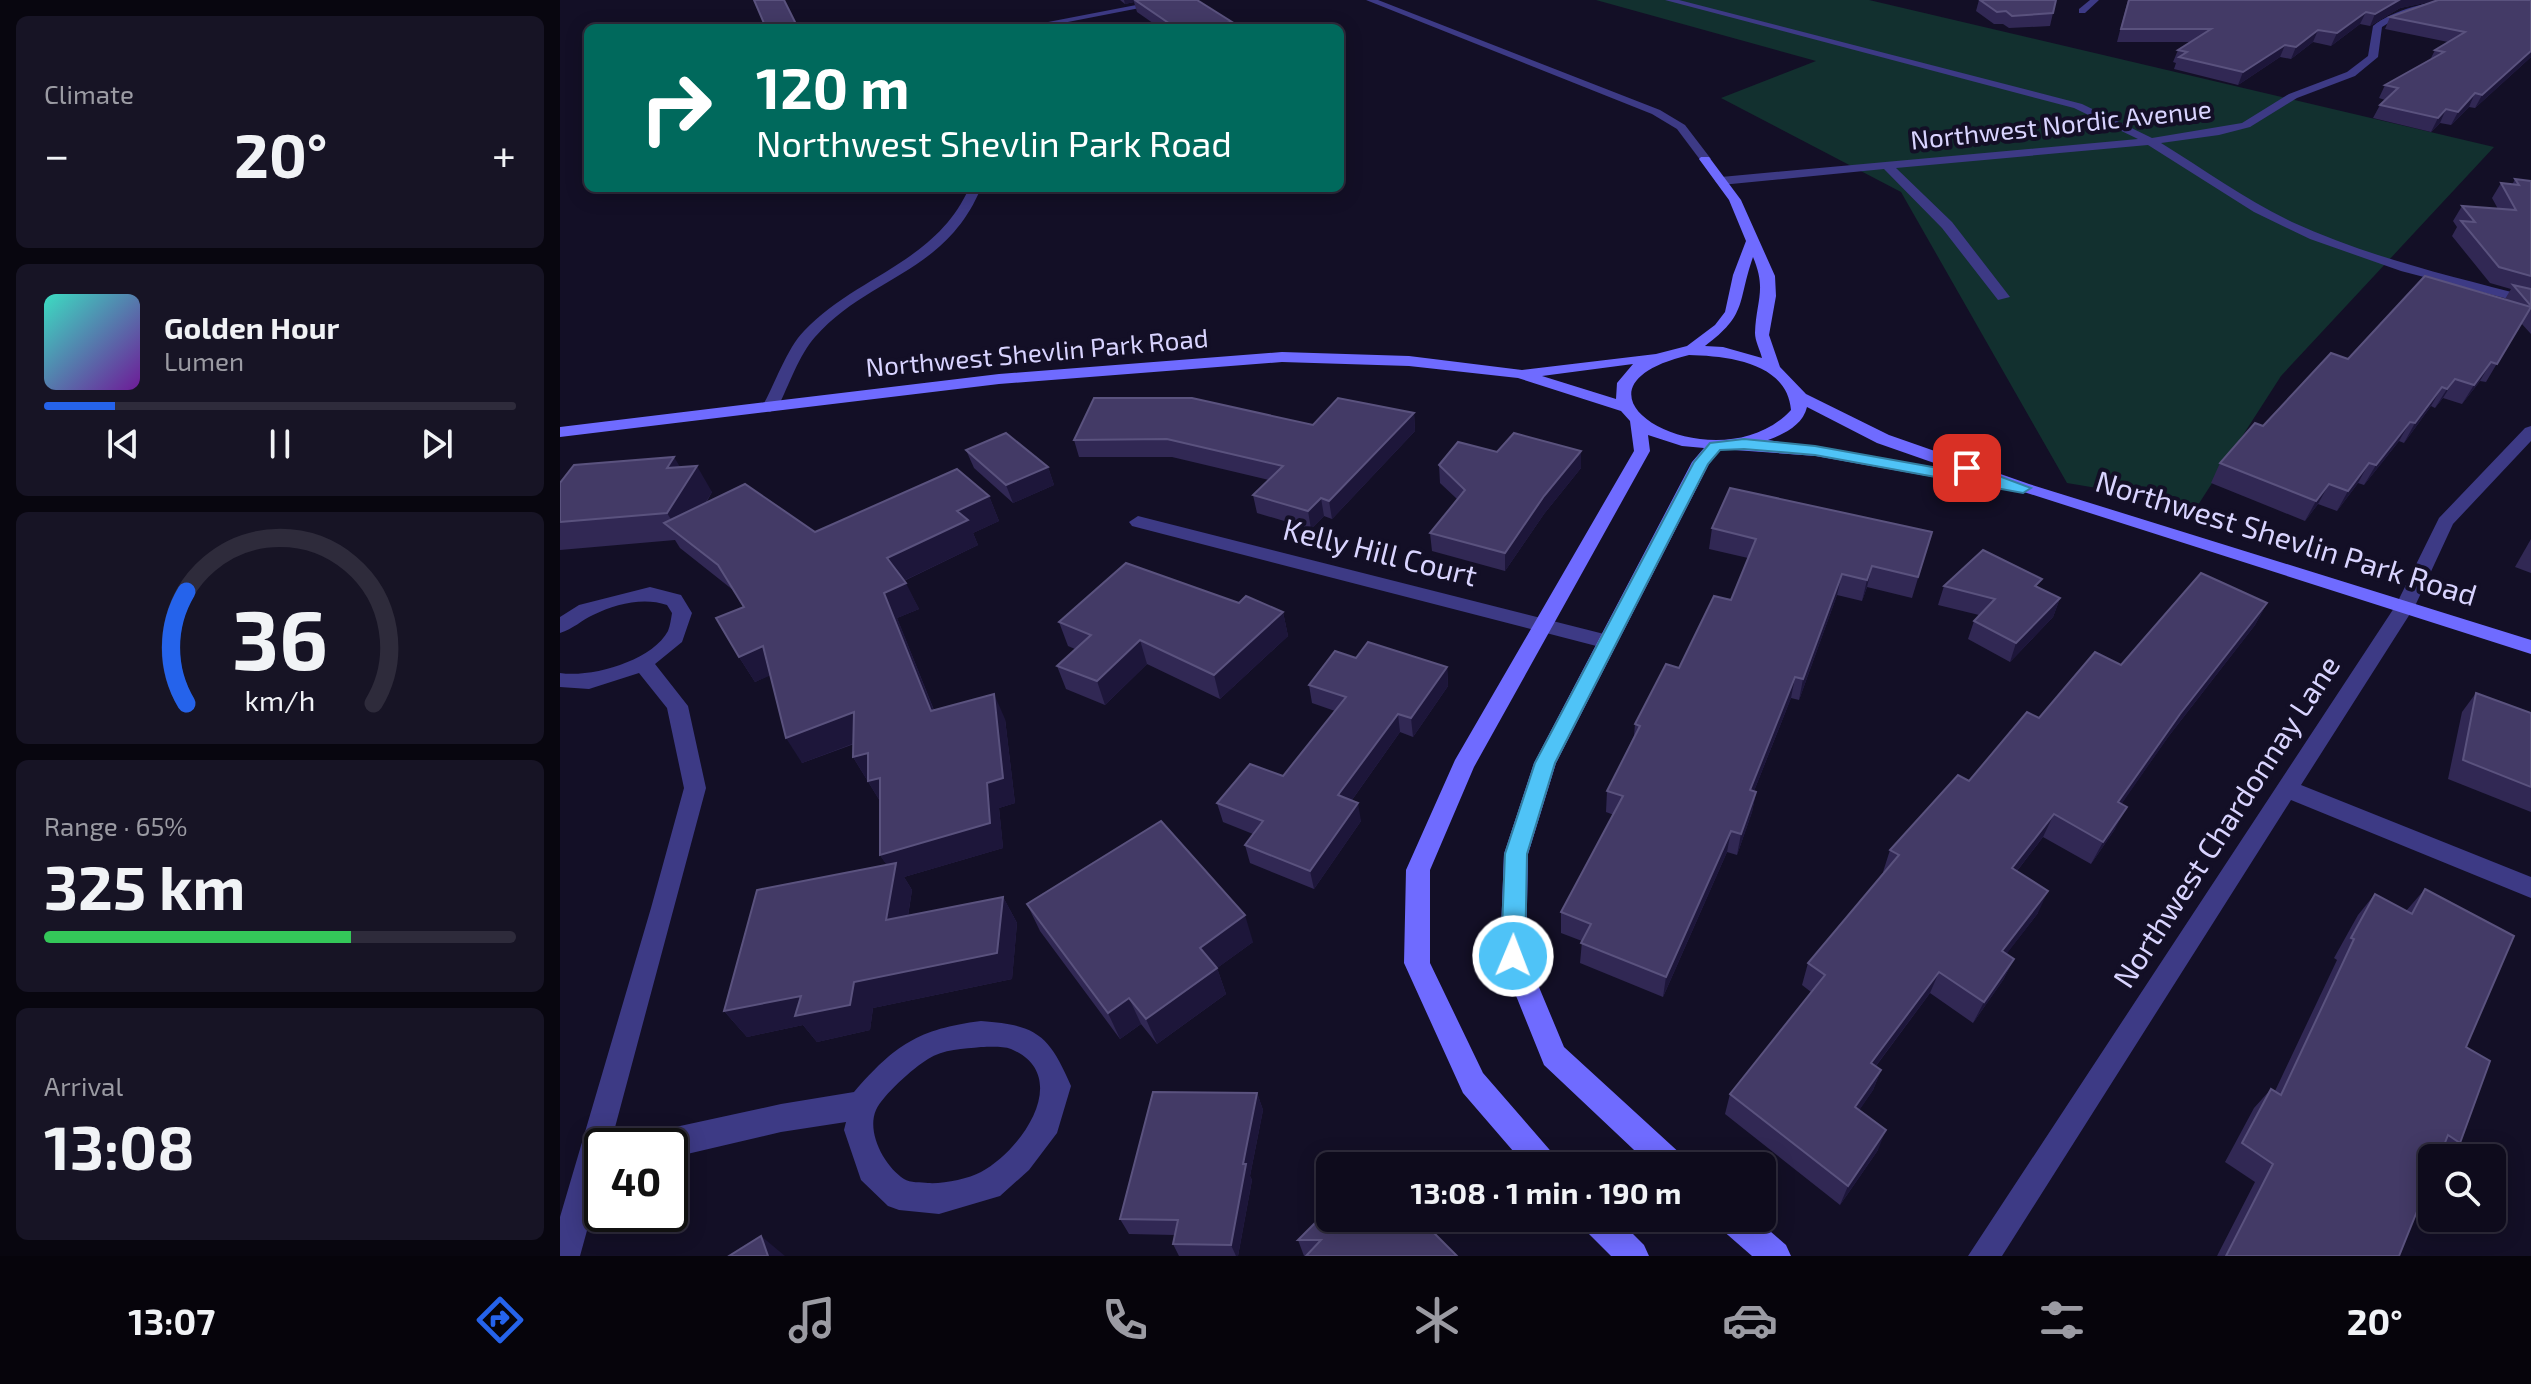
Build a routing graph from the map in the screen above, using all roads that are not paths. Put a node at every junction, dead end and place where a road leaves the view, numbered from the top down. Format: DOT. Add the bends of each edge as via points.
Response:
graph roads {
  1 [pos="1177,0"];
  2 [pos="1370,0"];
  3 [pos="1669,0"];
  4 [pos="2095,0"];
  5 [pos="2417,0"];
  6 [pos="2452,0"];
  7 [pos="2438,4"];
  8 [pos="2082,11"];
  9 [pos="1044,24"];
  10 [pos="2152,141"];
  11 [pos="1887,166"];
  12 [pos="1721,181"];
  13 [pos="973,192"];
  14 [pos="1751,243"];
  15 [pos="2003,297"];
  16 [pos="2531,301"];
  17 [pos="1691,350"];
  18 [pos="1664,355"];
  19 [pos="1773,367"];
  20 [pos="1520,374"];
  21 [pos="1800,397"];
  22 [pos="770,407"];
  23 [pos="1632,414"];
  24 [pos="2531,431"];
  25 [pos="560,432"];
  26 [pos="1744,444"];
  27 [pos="1715,446"];
  28 [pos="2023,488"];
  29 [pos="1138,522"];
  30 [pos="2405,606"];
  31 [pos="1543,625"];
  32 [pos="560,626"];
  33 [pos="1608,642"];
  34 [pos="2531,647"];
  35 [pos="642,663"];
  36 [pos="560,680"];
  37 [pos="2287,789"];
  38 [pos="2531,888"];
  39 [pos="862,1105"];
  40 [pos="605,1128"];
  41 [pos="688,1139"];
  42 [pos="1533,1152"];
  43 [pos="1658,1152"];
  44 [pos="584,1197"];
  45 [pos="1609,1232"];
  46 [pos="1748,1232"];
  47 [pos="564,1256"];
  48 [pos="1633,1256"];
  49 [pos="1775,1256"];
  50 [pos="1984,1256"];
  1 -- 9 [label="street"];
  2 -- 12 [label="street" via="1656,112 1681,127"];
  3 -- 10 [label="street" via="2078,106"];
  4 -- 8 [label="street"];
  5 -- 7 [label="street"];
  6 -- 7 [label="street, Northwest Nordic Avenue"];
  7 -- 10 [label="street, Northwest Nordic Avenue" via="2387,20 2378,26 2373,57 2351,74 2293,96 2246,125"];
  10 -- 11 [label="street, Northwest Nordic Avenue"];
  10 -- 16 [label="street" via="2253,207 2299,230"];
  11 -- 12 [label="street, Northwest Nordic Avenue"];
  11 -- 15 [label="street" via="1947,225"];
  12 -- 14 [label="street" via="1735,200"];
  13 -- 22 [label="street" via="965,211 933,248 808,335"];
  14 -- 17 [label="street" via="1732,313"];
  14 -- 19 [label="street" via="1768,276 1762,335"];
  17 -- 18 [label="street, Northwest Shevlin Park Road"];
  17 -- 19 [label="street" via="1735,353"];
  18 -- 20 [label="street, Northwest Shevlin Park Road"];
  18 -- 23 [label="street" via="1627,377 1622,392"];
  19 -- 21 [label="street" via="1791,381"];
  20 -- 22 [label="street, Northwest Shevlin Park Road" via="1409,361 1282,357 999,379"];
  20 -- 23 [label="street, Northwest Shevlin Park Road"];
  21 -- 26 [label="street" via="1799,412 1788,426"];
  21 -- 28 [label="street, Northwest Shevlin Park Road" via="1883,439"];
  22 -- 25 [label="street, Northwest Shevlin Park Road"];
  23 -- 27 [label="street, Northwest Shevlin Park Road" via="1672,438"];
  23 -- 31 [label="street" via="1642,451"];
  24 -- 30 [label="street, Northwest Chardonnay Lane" via="2445,522"];
  26 -- 27 [label="street, Northwest Shevlin Park Road"];
  26 -- 28 [label="street, Northwest Shevlin Park Road" via="1815,451"];
  27 -- 33 [label="street" via="1701,462"];
  28 -- 30 [label="street, Northwest Shevlin Park Road"];
  29 -- 31 [label="street, Kelly Hill Court"];
  30 -- 34 [label="street, Northwest Shevlin Park Road"];
  30 -- 37 [label="street, Northwest Chardonnay Lane"];
  31 -- 33 [label="street, Kelly Hill Court"];
  31 -- 42 [label="street" via="1463,766 1418,870 1417,963 1473,1083"];
  32 -- 35 [label="street" via="620,599 650,593 674,600 682,613 677,636"];
  33 -- 43 [label="street" via="1545,763 1516,854 1513,956 1554,1056"];
  35 -- 36 [label="street" via="608,678"];
  35 -- 40 [label="street" via="677,706 695,788"];
  37 -- 38 [label="street"];
  37 -- 50 [label="street, Northwest Chardonnay Lane"];
  39 -- 39 [label="street" via="920,1048 981,1034 1015,1036 1044,1056 1057,1086 1047,1123 1019,1160 989,1185 939,1199 899,1195 872,1169 859,1130"];
  39 -- 41 [label="street"];
  44 -- 47 [label="street"];
  45 -- 48 [label="street"];
  46 -- 49 [label="street"];
}
